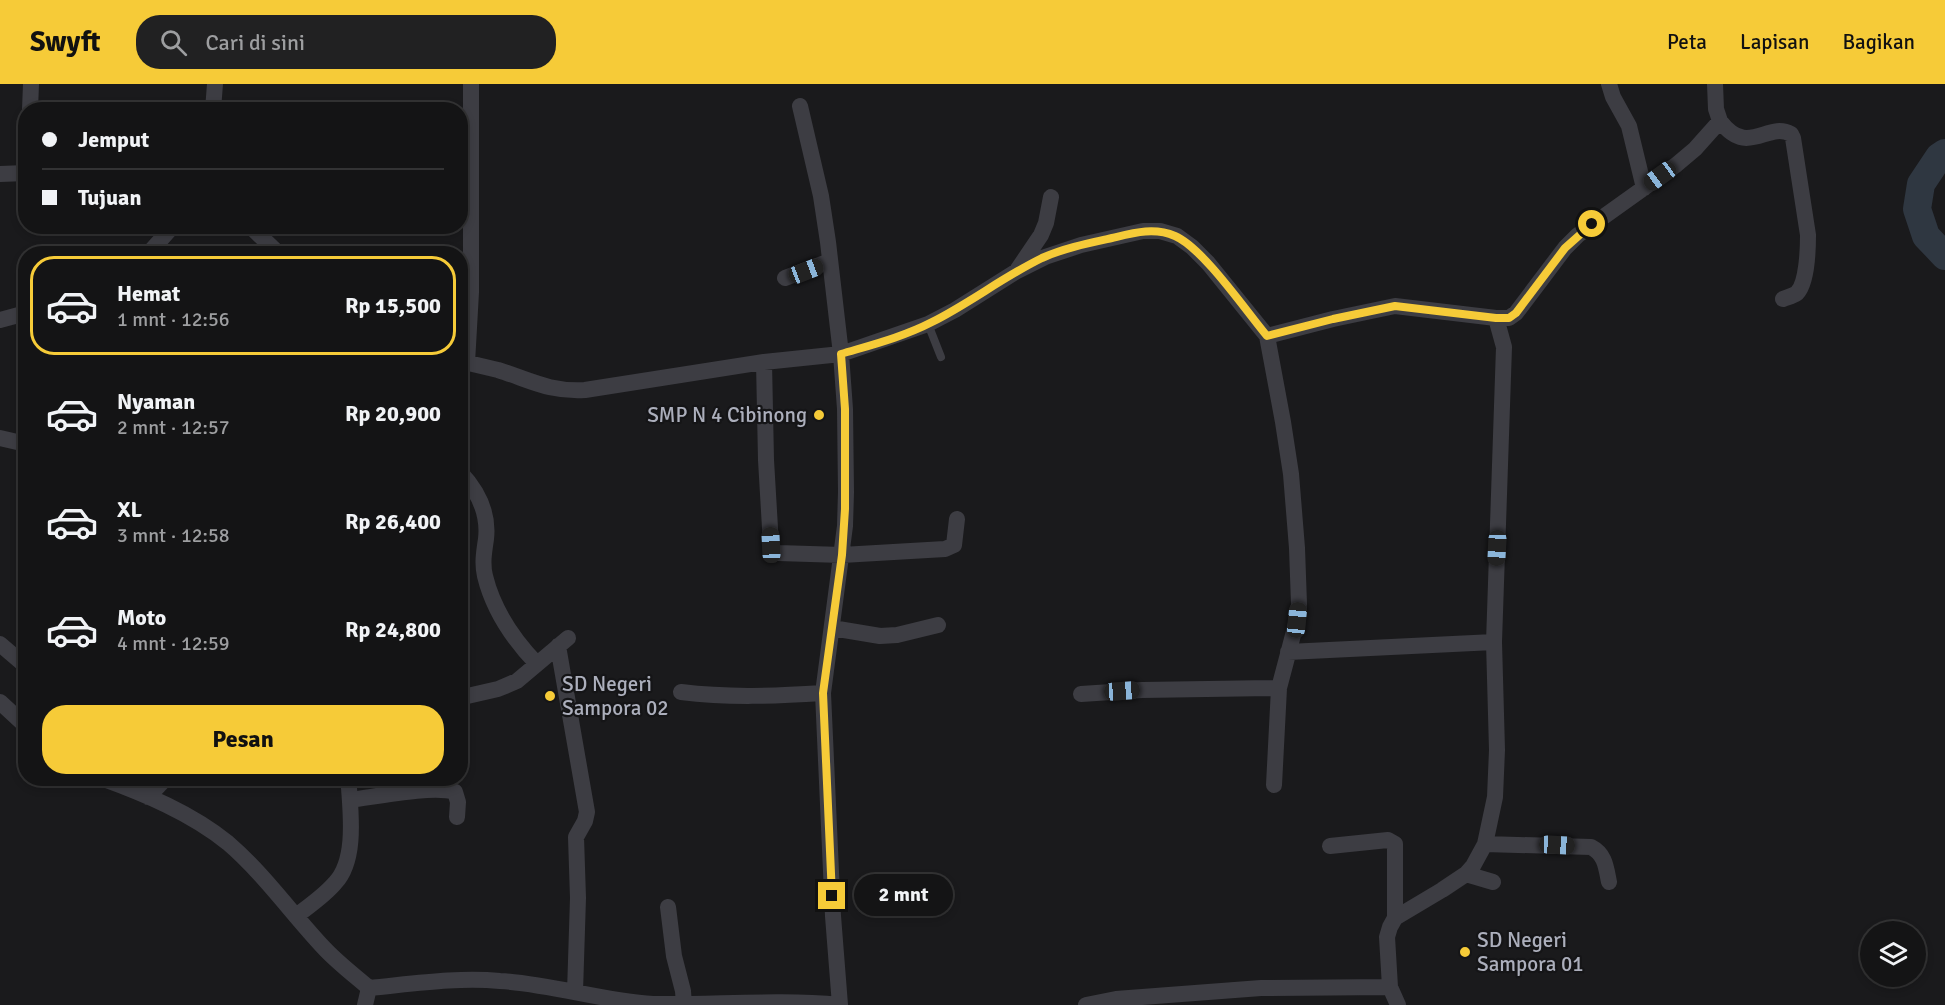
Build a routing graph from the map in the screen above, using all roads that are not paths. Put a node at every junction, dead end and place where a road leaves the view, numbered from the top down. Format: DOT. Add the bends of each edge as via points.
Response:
graph roads {
  1 [pos="31,84"];
  2 [pos="215,84"];
  3 [pos="471,84"];
  4 [pos="1609,84"];
  5 [pos="1715,84"];
  6 [pos="30,102"];
  7 [pos="214,102"];
  8 [pos="800,106"];
  9 [pos="1720,121"];
  10 [pos="18,173"];
  11 [pos="0,174"];
  12 [pos="1644,188"];
  13 [pos="1051,197"];
  14 [pos="165,234"];
  15 [pos="258,234"];
  16 [pos="155,246"];
  17 [pos="271,246"];
  18 [pos="830,261"];
  19 [pos="1017,271"];
  20 [pos="785,278"];
  21 [pos="1784,299"];
  22 [pos="18,315"];
  23 [pos="1496,318"];
  24 [pos="0,320"];
  25 [pos="468,322"];
  26 [pos="928,324"];
  27 [pos="1267,336"];
  28 [pos="841,354"];
  29 [pos="941,357"];
  30 [pos="764,362"];
  31 [pos="468,363"];
  32 [pos="0,438"];
  33 [pos="18,442"];
  34 [pos="468,480"];
  35 [pos="957,519"];
  36 [pos="842,555"];
  37 [pos="938,625"];
  38 [pos="832,628"];
  39 [pos="1494,642"];
  40 [pos="0,644"];
  41 [pos="1288,652"];
  42 [pos="18,659"];
  43 [pos="537,664"];
  44 [pos="1279,688"];
  45 [pos="681,692"];
  46 [pos="823,693"];
  47 [pos="1081,694"];
  48 [pos="468,696"];
  49 [pos="0,702"];
  50 [pos="18,719"];
  51 [pos="1274,785"];
  52 [pos="121,786"];
  53 [pos="158,786"];
  54 [pos="148,797"];
  55 [pos="457,817"];
  56 [pos="1485,844"];
  57 [pos="1330,846"];
  58 [pos="1466,874"];
  59 [pos="1493,882"];
  60 [pos="1609,882"];
  61 [pos="668,907"];
  62 [pos="296,916"];
  63 [pos="1395,918"];
  64 [pos="1389,987"];
  65 [pos="369,988"];
  66 [pos="575,992"];
  67 [pos="365,1005"];
  68 [pos="684,1005"];
  69 [pos="840,1005"];
  70 [pos="1086,1005"];
  71 [pos="1398,1005"];
  1 -- 6 [label="street"];
  2 -- 7 [label="street"];
  3 -- 25 [label="street"];
  4 -- 12 [label="street" via="1629,126"];
  5 -- 9 [label="street"];
  8 -- 18 [label="street" via="821,196"];
  9 -- 12 [label="street" via="1676,165"];
  9 -- 21 [label="street" via="1735,136 1746,139 1791,134 1809,252 1798,292"];
  10 -- 11 [label="street"];
  12 -- 23 [label="street" via="1578,235 1513,316"];
  13 -- 19 [label="street" via="1041,235"];
  14 -- 16 [label="street"];
  15 -- 17 [label="street"];
  18 -- 20 [label="street"];
  18 -- 28 [label="street"];
  19 -- 26 [label="street"];
  19 -- 27 [label="street" via="1081,245 1160,231 1177,236 1192,247"];
  22 -- 24 [label="street"];
  23 -- 27 [label="street" via="1395,306"];
  23 -- 39 [label="street" via="1504,347"];
  26 -- 28 [label="street"];
  26 -- 29 [label="lane"];
  27 -- 41 [label="street" via="1291,474 1297,548 1299,604"];
  28 -- 30 [label="street"];
  28 -- 36 [label="street" via="846,465"];
  30 -- 31 [label="street" via="566,391"];
  30 -- 36 [label="street" via="773,550"];
  32 -- 33 [label="street"];
  34 -- 43 [label="street" via="482,502 486,518 484,575 504,622"];
  35 -- 36 [label="street" via="954,545 945,549"];
  36 -- 38 [label="street"];
  37 -- 38 [label="street" via="897,636"];
  38 -- 46 [label="street"];
  39 -- 41 [label="street"];
  39 -- 56 [label="street" via="1495,797"];
  40 -- 42 [label="street"];
  41 -- 44 [label="street"];
  43 -- 48 [label="street" via="508,686"];
  43 -- 66 [label="street" via="563,642 587,812 576,837"];
  44 -- 47 [label="street"];
  44 -- 51 [label="street"];
  45 -- 46 [label="street" via="717,696"];
  46 -- 69 [label="street"];
  49 -- 50 [label="street"];
  52 -- 54 [label="street"];
  53 -- 54 [label="street"];
  54 -- 62 [label="street" via="228,843"];
  55 -- 62 [label="street" via="458,797 448,790 349,794 350,853 345,868 337,882"];
  56 -- 58 [label="street"];
  56 -- 60 [label="street" via="1591,847 1603,857"];
  57 -- 63 [label="street" via="1388,840 1395,844"];
  58 -- 59 [label="street"];
  58 -- 63 [label="street"];
  61 -- 68 [label="street"];
  62 -- 65 [label="street" via="325,949"];
  63 -- 64 [label="street" via="1386,937"];
  64 -- 70 [label="street" via="1261,988 1116,999"];
  64 -- 71 [label="street"];
  65 -- 66 [label="street" via="499,980"];
  65 -- 67 [label="street"];
  66 -- 68 [label="street" via="624,1001"];
  68 -- 69 [label="street"];
}
